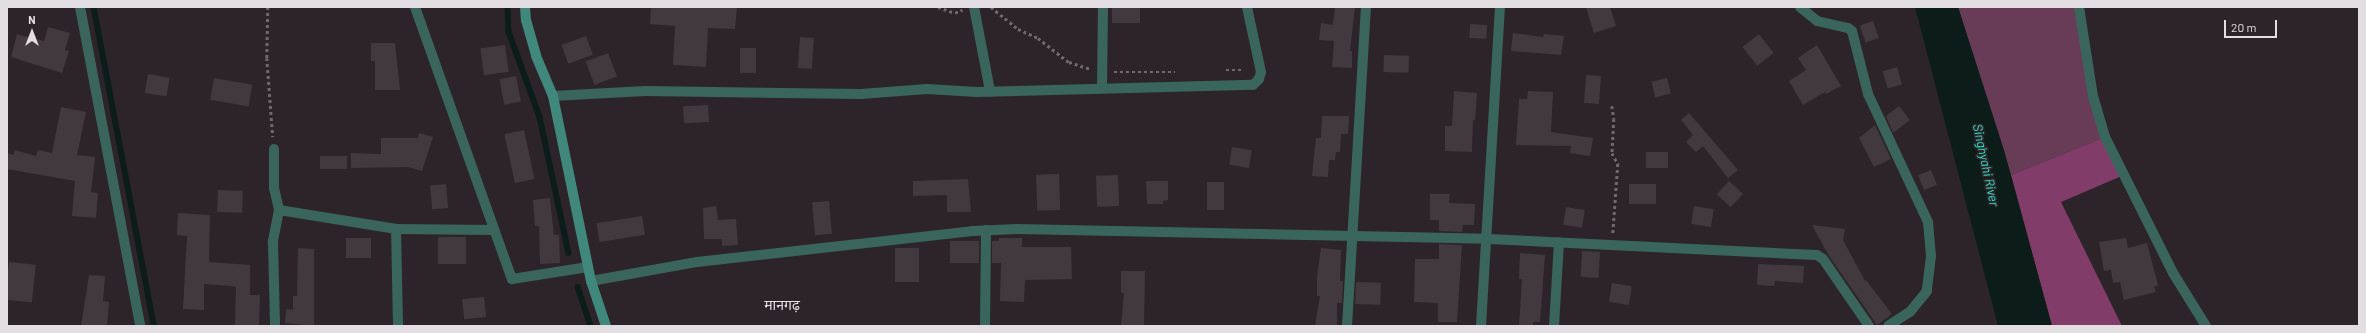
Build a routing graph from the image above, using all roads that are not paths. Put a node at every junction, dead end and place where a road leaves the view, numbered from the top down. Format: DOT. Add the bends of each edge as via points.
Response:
graph roads {
  1 [pos="80,7"];
  2 [pos="415,7"];
  3 [pos="525,7"];
  4 [pos="1103,7"];
  5 [pos="1247,7"];
  6 [pos="1366,7"];
  7 [pos="1500,7"];
  8 [pos="1800,7"];
  9 [pos="2079,7"];
  10 [pos="970,8"];
  11 [pos="1102,88"];
  12 [pos="990,91"];
  13 [pos="553,96"];
  14 [pos="274,149"];
  15 [pos="279,210"];
  16 [pos="396,229"];
  17 [pos="494,230"];
  18 [pos="986,230"];
  19 [pos="1353,236"];
  20 [pos="1488,239"];
  21 [pos="1559,242"];
  22 [pos="588,267"];
  23 [pos="591,281"];
  24 [pos="140,326"];
  25 [pos="275,326"];
  26 [pos="398,326"];
  27 [pos="606,326"];
  28 [pos="985,326"];
  29 [pos="1347,326"];
  30 [pos="1481,326"];
  31 [pos="1554,326"];
  32 [pos="1869,326"];
  33 [pos="1888,326"];
  34 [pos="2206,326"];
  1 -- 24 [label="street"];
  2 -- 17 [label="street"];
  3 -- 13 [label="street" via="536,56"];
  4 -- 11 [label="street"];
  5 -- 11 [label="street" via="1261,72 1259,79 1253,84"];
  6 -- 19 [label="street"];
  7 -- 20 [label="street"];
  8 -- 33 [label="street" via="1817,21 1852,31 1868,94 1928,222 1931,256 1927,291 1912,311"];
  9 -- 34 [label="street" via="2093,96 2105,137 2173,274"];
  10 -- 12 [label="street"];
  11 -- 12 [label="street"];
  12 -- 13 [label="street" via="927,89 861,94 645,91"];
  13 -- 22 [label="street"];
  14 -- 15 [label="street" via="274,188"];
  15 -- 16 [label="street"];
  15 -- 25 [label="street" via="273,242"];
  16 -- 17 [label="street"];
  16 -- 26 [label="street"];
  17 -- 22 [label="street" via="512,279"];
  18 -- 19 [label="street"];
  18 -- 23 [label="street" via="697,262"];
  18 -- 28 [label="street"];
  19 -- 20 [label="street"];
  19 -- 29 [label="street"];
  20 -- 21 [label="street"];
  20 -- 30 [label="street"];
  21 -- 31 [label="street"];
  21 -- 32 [label="street" via="1817,255 1823,258"];
  22 -- 23 [label="street"];
  23 -- 27 [label="street"];
}
